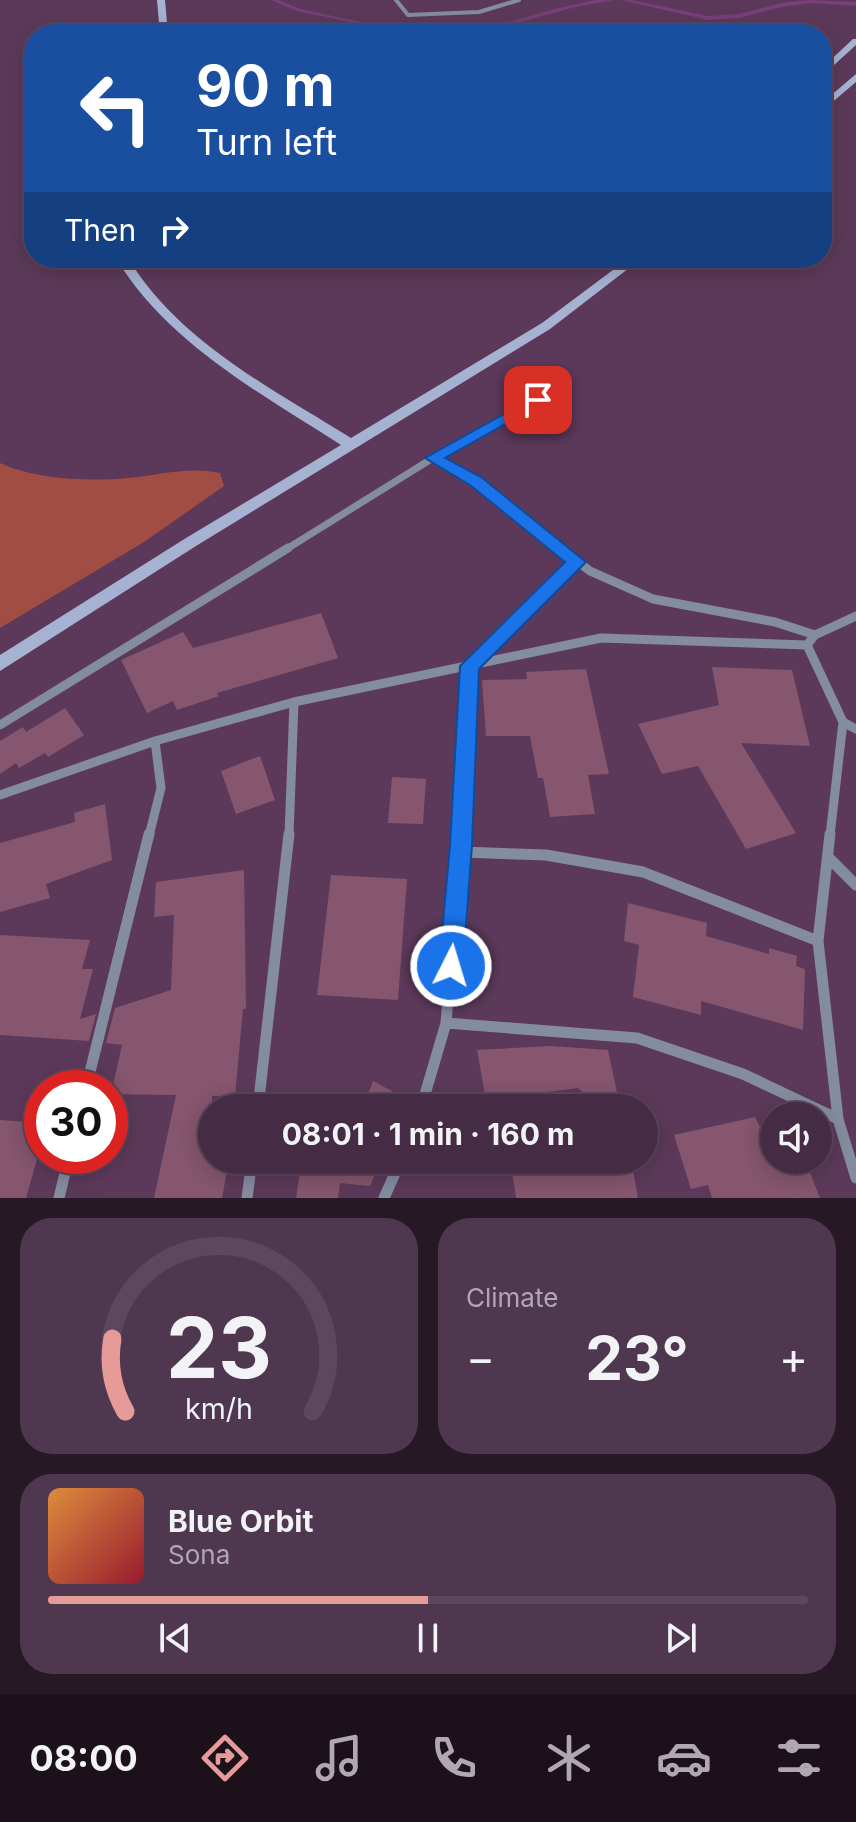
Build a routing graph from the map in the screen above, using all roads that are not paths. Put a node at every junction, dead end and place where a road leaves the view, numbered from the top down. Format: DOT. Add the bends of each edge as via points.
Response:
graph roads {
  1 [pos="161,0"];
  2 [pos="396,0"];
  3 [pos="519,0"];
  4 [pos="163,24"];
  5 [pos="856,41"];
  6 [pos="832,64"];
  7 [pos="856,77"];
  8 [pos="832,99"];
  9 [pos="127,268"];
  10 [pos="623,268"];
  11 [pos="538,400"];
  12 [pos="350,444"];
  13 [pos="433,458"];
  14 [pos="577,562"];
  15 [pos="856,616"];
  16 [pos="815,635"];
  17 [pos="807,645"];
  18 [pos="0,664"];
  19 [pos="469,666"];
  20 [pos="294,702"];
  21 [pos="843,722"];
  22 [pos="0,725"];
  23 [pos="856,729"];
  24 [pos="155,741"];
  25 [pos="0,795"];
  26 [pos="461,852"];
  27 [pos="829,858"];
  28 [pos="856,885"];
  29 [pos="818,941"];
  30 [pos="446,1023"];
  31 [pos="90,1070"];
  32 [pos="260,1094"];
  33 [pos="425,1094"];
  34 [pos="838,1119"];
  35 [pos="65,1174"];
  36 [pos="250,1174"];
  37 [pos="395,1174"];
  38 [pos="856,1178"];
  39 [pos="59,1198"];
  40 [pos="247,1198"];
  41 [pos="384,1198"];
  1 -- 4 [label="street"];
  2 -- 3 [label="street" via="408,15 482,12"];
  5 -- 6 [label="street"];
  7 -- 8 [label="street"];
  9 -- 12 [label="street" via="168,319"];
  10 -- 12 [label="street" via="546,326"];
  11 -- 13 [label="street"];
  12 -- 18 [label="street"];
  13 -- 14 [label="street" via="476,481"];
  13 -- 22 [label="street"];
  14 -- 16 [label="street" via="653,599 775,622"];
  14 -- 19 [label="street"];
  15 -- 16 [label="street"];
  16 -- 17 [label="street"];
  17 -- 19 [label="street" via="601,638"];
  17 -- 21 [label="street"];
  19 -- 20 [label="street"];
  19 -- 26 [label="street"];
  20 -- 24 [label="street"];
  20 -- 32 [label="street" via="288,849"];
  21 -- 23 [label="street"];
  21 -- 27 [label="street"];
  24 -- 25 [label="street"];
  24 -- 31 [label="street" via="161,788"];
  26 -- 29 [label="street" via="546,855 643,872"];
  26 -- 30 [label="street"];
  27 -- 28 [label="street"];
  27 -- 29 [label="street"];
  29 -- 34 [label="street"];
  30 -- 33 [label="street"];
  30 -- 34 [label="street" via="637,1038 743,1074"];
  34 -- 38 [label="street"];
  35 -- 39 [label="street"];
  36 -- 40 [label="street"];
  37 -- 41 [label="street"];
}
